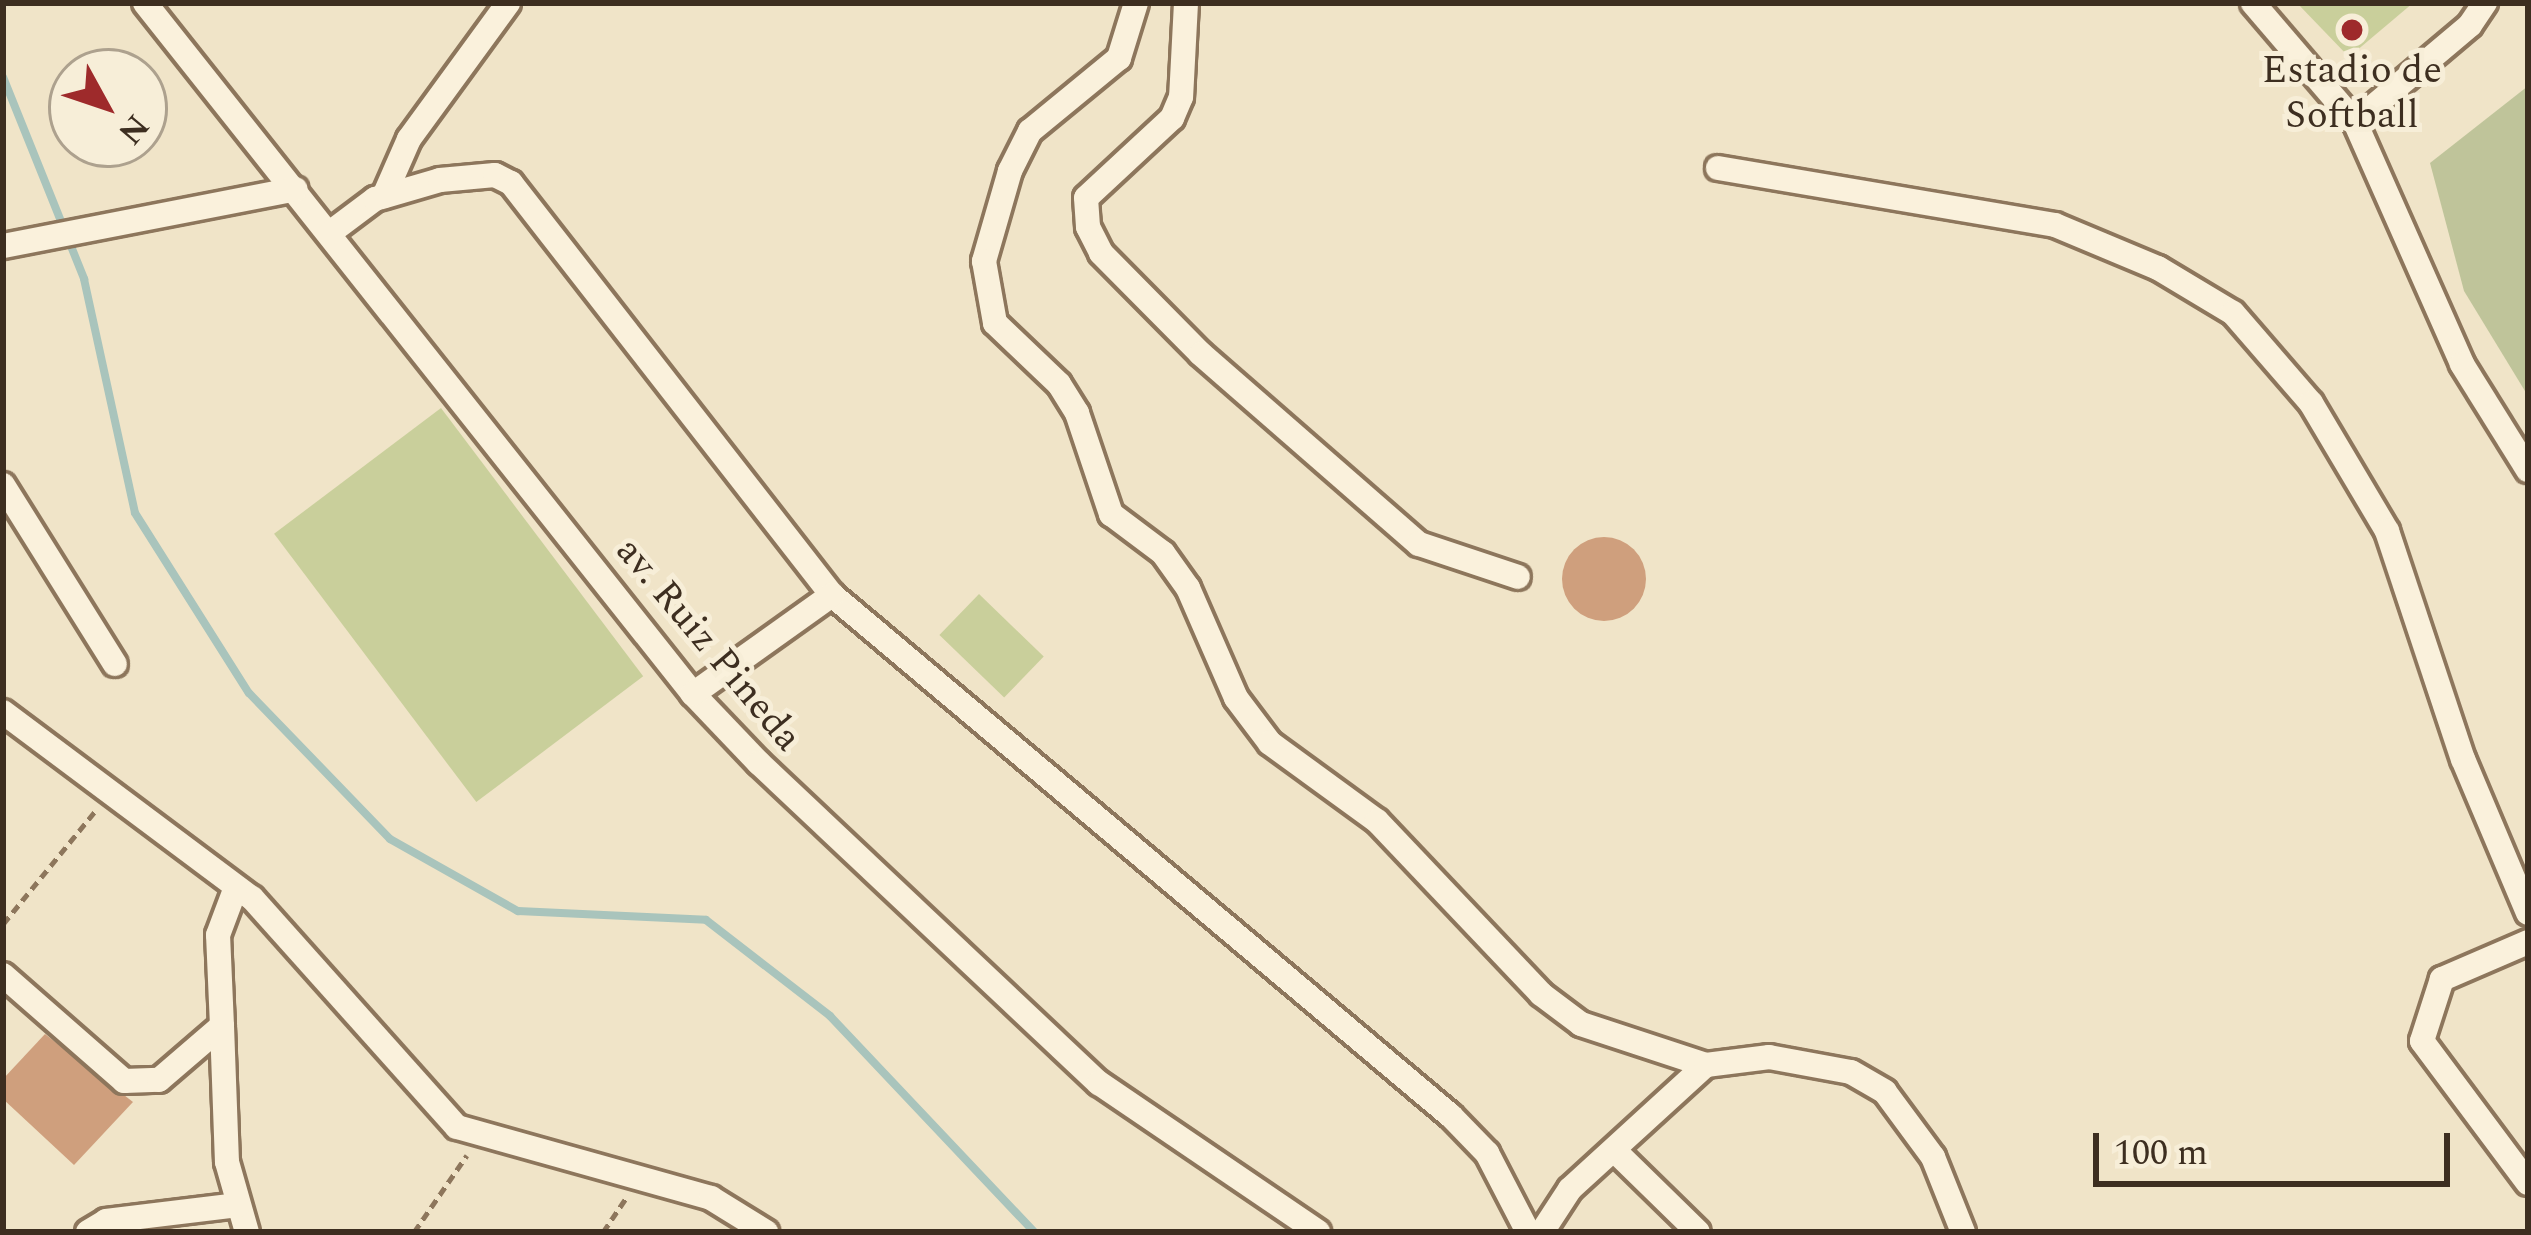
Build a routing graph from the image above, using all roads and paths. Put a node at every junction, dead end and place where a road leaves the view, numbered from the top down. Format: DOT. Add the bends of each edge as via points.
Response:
graph roads {
  1 [pos="145,3"];
  2 [pos="508,3"];
  3 [pos="1136,3"];
  4 [pos="1186,3"];
  5 [pos="2253,3"];
  6 [pos="2485,3"];
  7 [pos="2354,122"];
  8 [pos="1718,168"];
  9 [pos="296,189"];
  10 [pos="383,196"];
  11 [pos="331,232"];
  12 [pos="9,244"];
  13 [pos="2528,470"];
  14 [pos="3,485"];
  15 [pos="1518,577"];
  16 [pos="832,595"];
  17 [pos="115,664"];
  18 [pos="693,694"];
  19 [pos="3,712"];
  20 [pos="110,793"];
  21 [pos="236,886"];
  22 [pos="2528,913"];
  23 [pos="3,924"];
  24 [pos="2528,942"];
  25 [pos="3,975"];
  26 [pos="222,1026"];
  27 [pos="1706,1065"];
  28 [pos="480,1136"];
  29 [pos="1614,1150"];
  30 [pos="641,1174"];
  31 [pos="2528,1183"];
  32 [pos="238,1205"];
  33 [pos="88,1232"];
  34 [pos="247,1232"];
  35 [pos="415,1232"];
  36 [pos="603,1232"];
  37 [pos="766,1232"];
  38 [pos="1318,1232"];
  39 [pos="1528,1232"];
  40 [pos="1542,1232"];
  41 [pos="1698,1232"];
  42 [pos="1963,1232"];
  1 -- 9 [label="street, av. Ruiz Pineda" via="227,115"];
  2 -- 10 [label="street" via="409,139"];
  3 -- 27 [label="street" via="1119,58 1098,82 1044,116 1010,171 984,261 995,323 1059,384 1086,434 1112,514 1163,553 1188,588 1236,698 1270,743 1377,821 1541,994 1581,1024"];
  4 -- 15 [label="street" via="1181,97 1172,118 1086,198 1101,253 1201,354 1419,544"];
  5 -- 7 [label="street"];
  6 -- 7 [label="street" via="2470,25"];
  7 -- 13 [label="street" via="2462,364"];
  8 -- 22 [label="street" via="2055,225 2158,268 2233,313 2311,403 2387,530 2463,759"];
  9 -- 11 [label="street, av. Ruiz Pineda"];
  9 -- 12 [label="street"];
  10 -- 11 [label="street"];
  10 -- 16 [label="street" via="470,174 512,183"];
  11 -- 18 [label="street, av. Ruiz Pineda"];
  14 -- 17 [label="street"];
  16 -- 18 [label="street"];
  16 -- 39 [label="street" via="1451,1116 1487,1153"];
  18 -- 38 [label="street, av. Ruiz Pineda" via="860,864 1099,1083"];
  19 -- 20 [label="street"];
  20 -- 21 [label="street"];
  20 -- 23 [label="path"];
  21 -- 26 [label="street" via="218,935"];
  21 -- 28 [label="street" via="457,1127"];
  24 -- 31 [label="street" via="2442,980 2422,1041"];
  25 -- 26 [label="street" via="124,1082 159,1080"];
  26 -- 32 [label="street" via="226,1162"];
  27 -- 29 [label="street"];
  27 -- 42 [label="street" via="1737,1057 1811,1061 1885,1092 1933,1157"];
  28 -- 30 [label="street"];
  28 -- 35 [label="path"];
  29 -- 40 [label="street" via="1570,1189"];
  29 -- 41 [label="street"];
  30 -- 36 [label="path"];
  30 -- 37 [label="street" via="711,1198"];
  32 -- 33 [label="street" via="106,1221"];
  32 -- 34 [label="street"];
}
